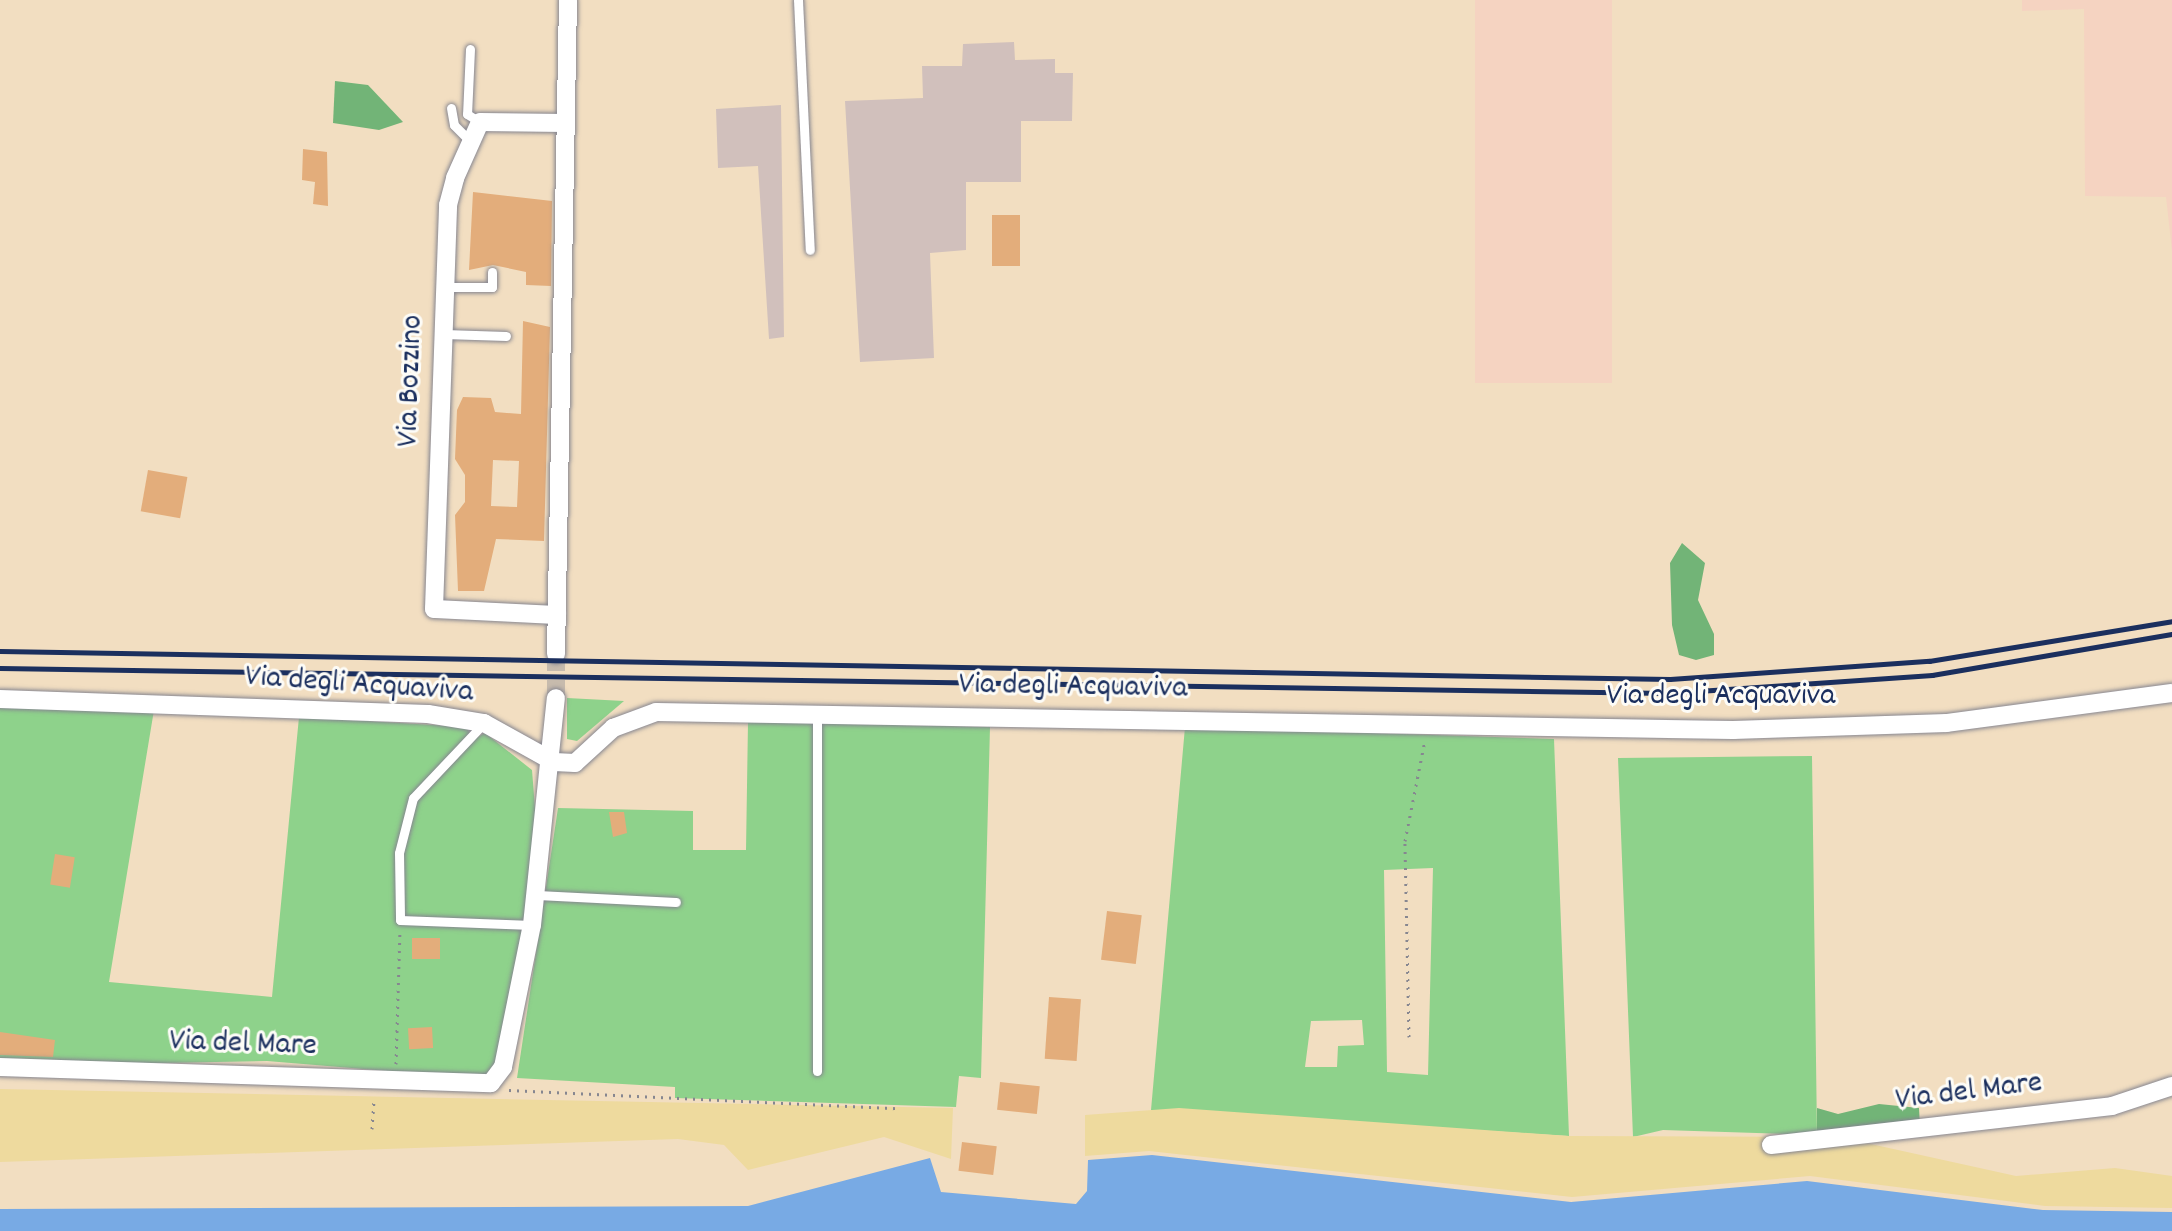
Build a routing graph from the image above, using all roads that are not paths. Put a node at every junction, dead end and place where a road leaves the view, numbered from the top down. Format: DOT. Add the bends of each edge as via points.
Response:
graph roads {
  1 [pos="568,0"];
  2 [pos="798,0"];
  3 [pos="470,49"];
  4 [pos="451,108"];
  5 [pos="480,122"];
  6 [pos="565,123"];
  7 [pos="471,142"];
  8 [pos="810,250"];
  9 [pos="492,272"];
  10 [pos="445,287"];
  11 [pos="444,334"];
  12 [pos="506,336"];
  13 [pos="557,615"];
  14 [pos="556,654"];
  15 [pos="2172,693"];
  16 [pos="556,698"];
  17 [pos="0,699"];
  18 [pos="817,717"];
  19 [pos="484,723"];
  20 [pos="554,762"];
  21 [pos="537,895"];
  22 [pos="676,902"];
  23 [pos="532,925"];
  24 [pos="0,1067"];
  25 [pos="817,1071"];
  26 [pos="2172,1086"];
  27 [pos="1771,1145"];
  1 -- 6 [label="street"];
  2 -- 8 [label="lane"];
  3 -- 5 [label="lane" via="467,114"];
  4 -- 7 [label="lane" via="454,125"];
  5 -- 6 [label="street"];
  5 -- 7 [label="street, Via Bozzino"];
  6 -- 13 [label="street"];
  7 -- 10 [label="street, Via Bozzino" via="448,205"];
  9 -- 10 [label="lane" via="492,287"];
  10 -- 11 [label="street, Via Bozzino"];
  11 -- 12 [label="lane"];
  11 -- 13 [label="street, Via Bozzino" via="434,609"];
  13 -- 14 [label="street"];
  15 -- 18 [label="street, Via degli Acquaviva" via="1947,723 1733,730"];
  16 -- 20 [label="street"];
  17 -- 19 [label="street, Via degli Acquaviva" via="428,714"];
  18 -- 20 [label="street, Via degli Acquaviva" via="636,714 575,763"];
  18 -- 25 [label="lane"];
  19 -- 20 [label="street, Via degli Acquaviva"];
  19 -- 23 [label="lane" via="413,798 399,853 400,920"];
  20 -- 21 [label="street"];
  21 -- 22 [label="lane"];
  21 -- 23 [label="street"];
  23 -- 24 [label="street, Via del Mare" via="489,1083"];
  26 -- 27 [label="street, Via del Mare" via="2112,1106"];
}
